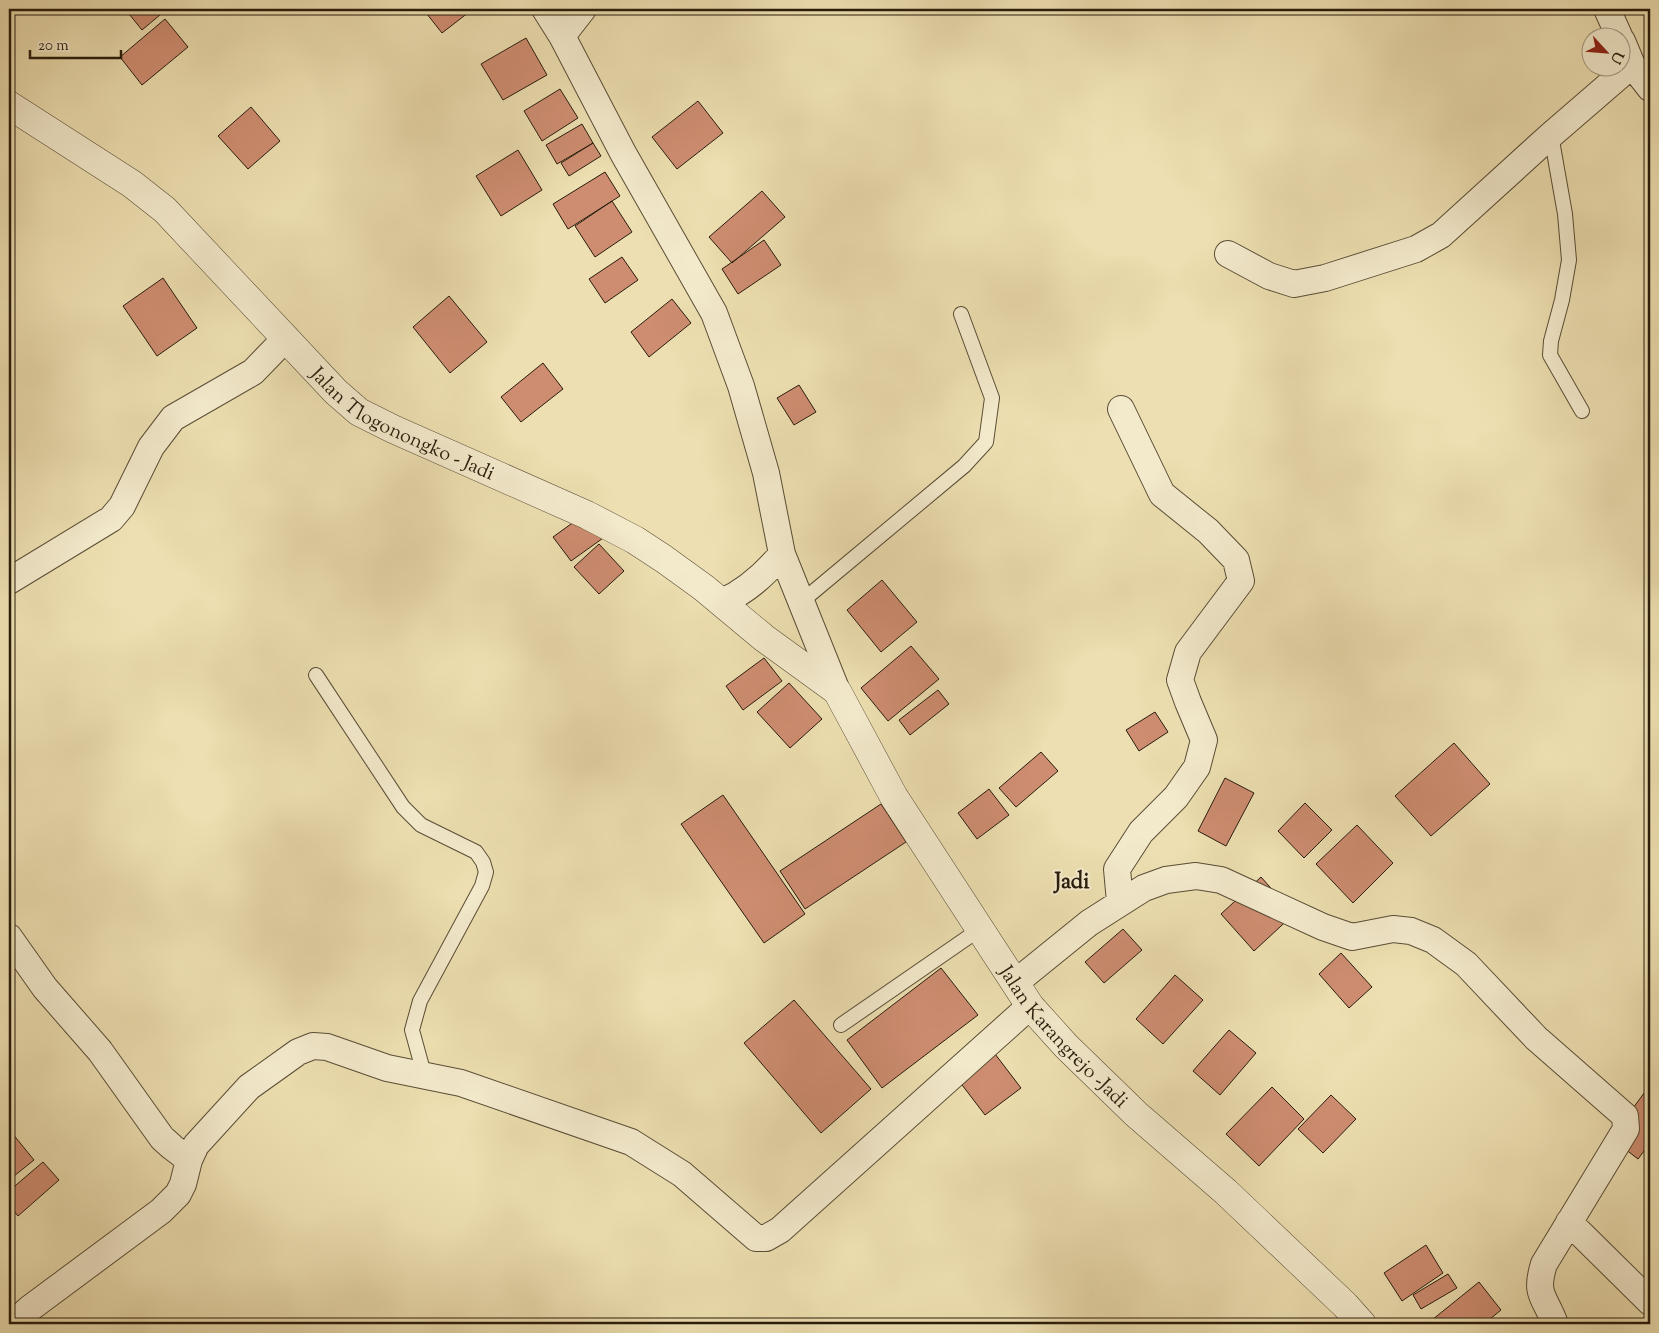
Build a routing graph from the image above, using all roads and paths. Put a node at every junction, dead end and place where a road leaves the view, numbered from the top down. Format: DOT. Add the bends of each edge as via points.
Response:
graph roads {
  1 [pos="545,9"];
  2 [pos="583,9"];
  3 [pos="1607,9"];
  4 [pos="1616,28"];
  5 [pos="562,36"];
  6 [pos="1632,65"];
  7 [pos="1617,78"];
  8 [pos="1650,88"];
  9 [pos="9,105"];
  10 [pos="1551,135"];
  11 [pos="1228,254"];
  12 [pos="961,314"];
  13 [pos="286,338"];
  14 [pos="1121,409"];
  15 [pos="1582,410"];
  16 [pos="782,554"];
  17 [pos="9,581"];
  18 [pos="722,602"];
  19 [pos="801,602"];
  20 [pos="316,675"];
  21 [pos="836,691"];
  22 [pos="1120,902"];
  23 [pos="980,929"];
  24 [pos="9,938"];
  25 [pos="1015,983"];
  26 [pos="1030,1006"];
  27 [pos="841,1025"];
  28 [pos="424,1074"];
  29 [pos="189,1160"];
  30 [pos="1569,1222"];
  31 [pos="1650,1302"];
  32 [pos="13,1324"];
  33 [pos="1362,1324"];
  34 [pos="1555,1324"];
  1 -- 5 [label="street"];
  2 -- 5 [label="street"];
  3 -- 4 [label="street"];
  5 -- 16 [label="street" via="622,153 714,313 742,386 764,464"];
  6 -- 8 [label="street"];
  7 -- 10 [label="street"];
  9 -- 13 [label="street, Jalan Tlogonongko - Jadi" via="132,184 165,210"];
  10 -- 11 [label="street" via="1441,235 1416,249 1325,278 1294,284 1269,276"];
  10 -- 15 [label="lane" via="1565,214 1569,260 1550,355"];
  12 -- 19 [label="lane" via="992,398 986,442 964,466"];
  13 -- 17 [label="street" via="253,372 173,418 151,447 122,506 111,519"];
  13 -- 18 [label="street, Jalan Tlogonongko - Jadi" via="359,412 635,540"];
  14 -- 22 [label="street" via="1162,494 1208,531 1236,560 1240,581 1188,652 1180,680 1204,740 1197,767 1176,797 1141,832 1117,869"];
  16 -- 18 [label="street" via="750,586"];
  16 -- 19 [label="street"];
  18 -- 21 [label="street, Jalan Tlogonongko - Jadi" via="764,638"];
  19 -- 21 [label="street"];
  20 -- 28 [label="lane" via="403,807 420,826 476,852 486,872 482,886 420,1001 412,1030"];
  21 -- 23 [label="street, Jalan Karangrejo -Jadi" via="894,797"];
  22 -- 25 [label="street"];
  22 -- 30 [label="street" via="1166,880 1196,876 1221,880 1352,937 1393,929 1411,931 1433,940 1466,964 1536,1038 1625,1116 1626,1129"];
  23 -- 25 [label="street, Jalan Karangrejo -Jadi"];
  23 -- 27 [label="lane"];
  24 -- 29 [label="street" via="45,988 100,1051 162,1138"];
  25 -- 26 [label="street, Jalan Karangrejo -Jadi"];
  26 -- 28 [label="street" via="780,1230 766,1238 756,1238 682,1174 630,1142 461,1083"];
  26 -- 33 [label="street, Jalan Karangrejo -Jadi" via="1136,1114 1233,1199"];
  28 -- 29 [label="street" via="388,1068 327,1047 313,1046 298,1052 249,1087 196,1144"];
  29 -- 32 [label="street" via="184,1184 161,1211"];
  30 -- 31 [label="street"];
  30 -- 34 [label="street" via="1544,1264 1539,1281 1541,1297"];
}
